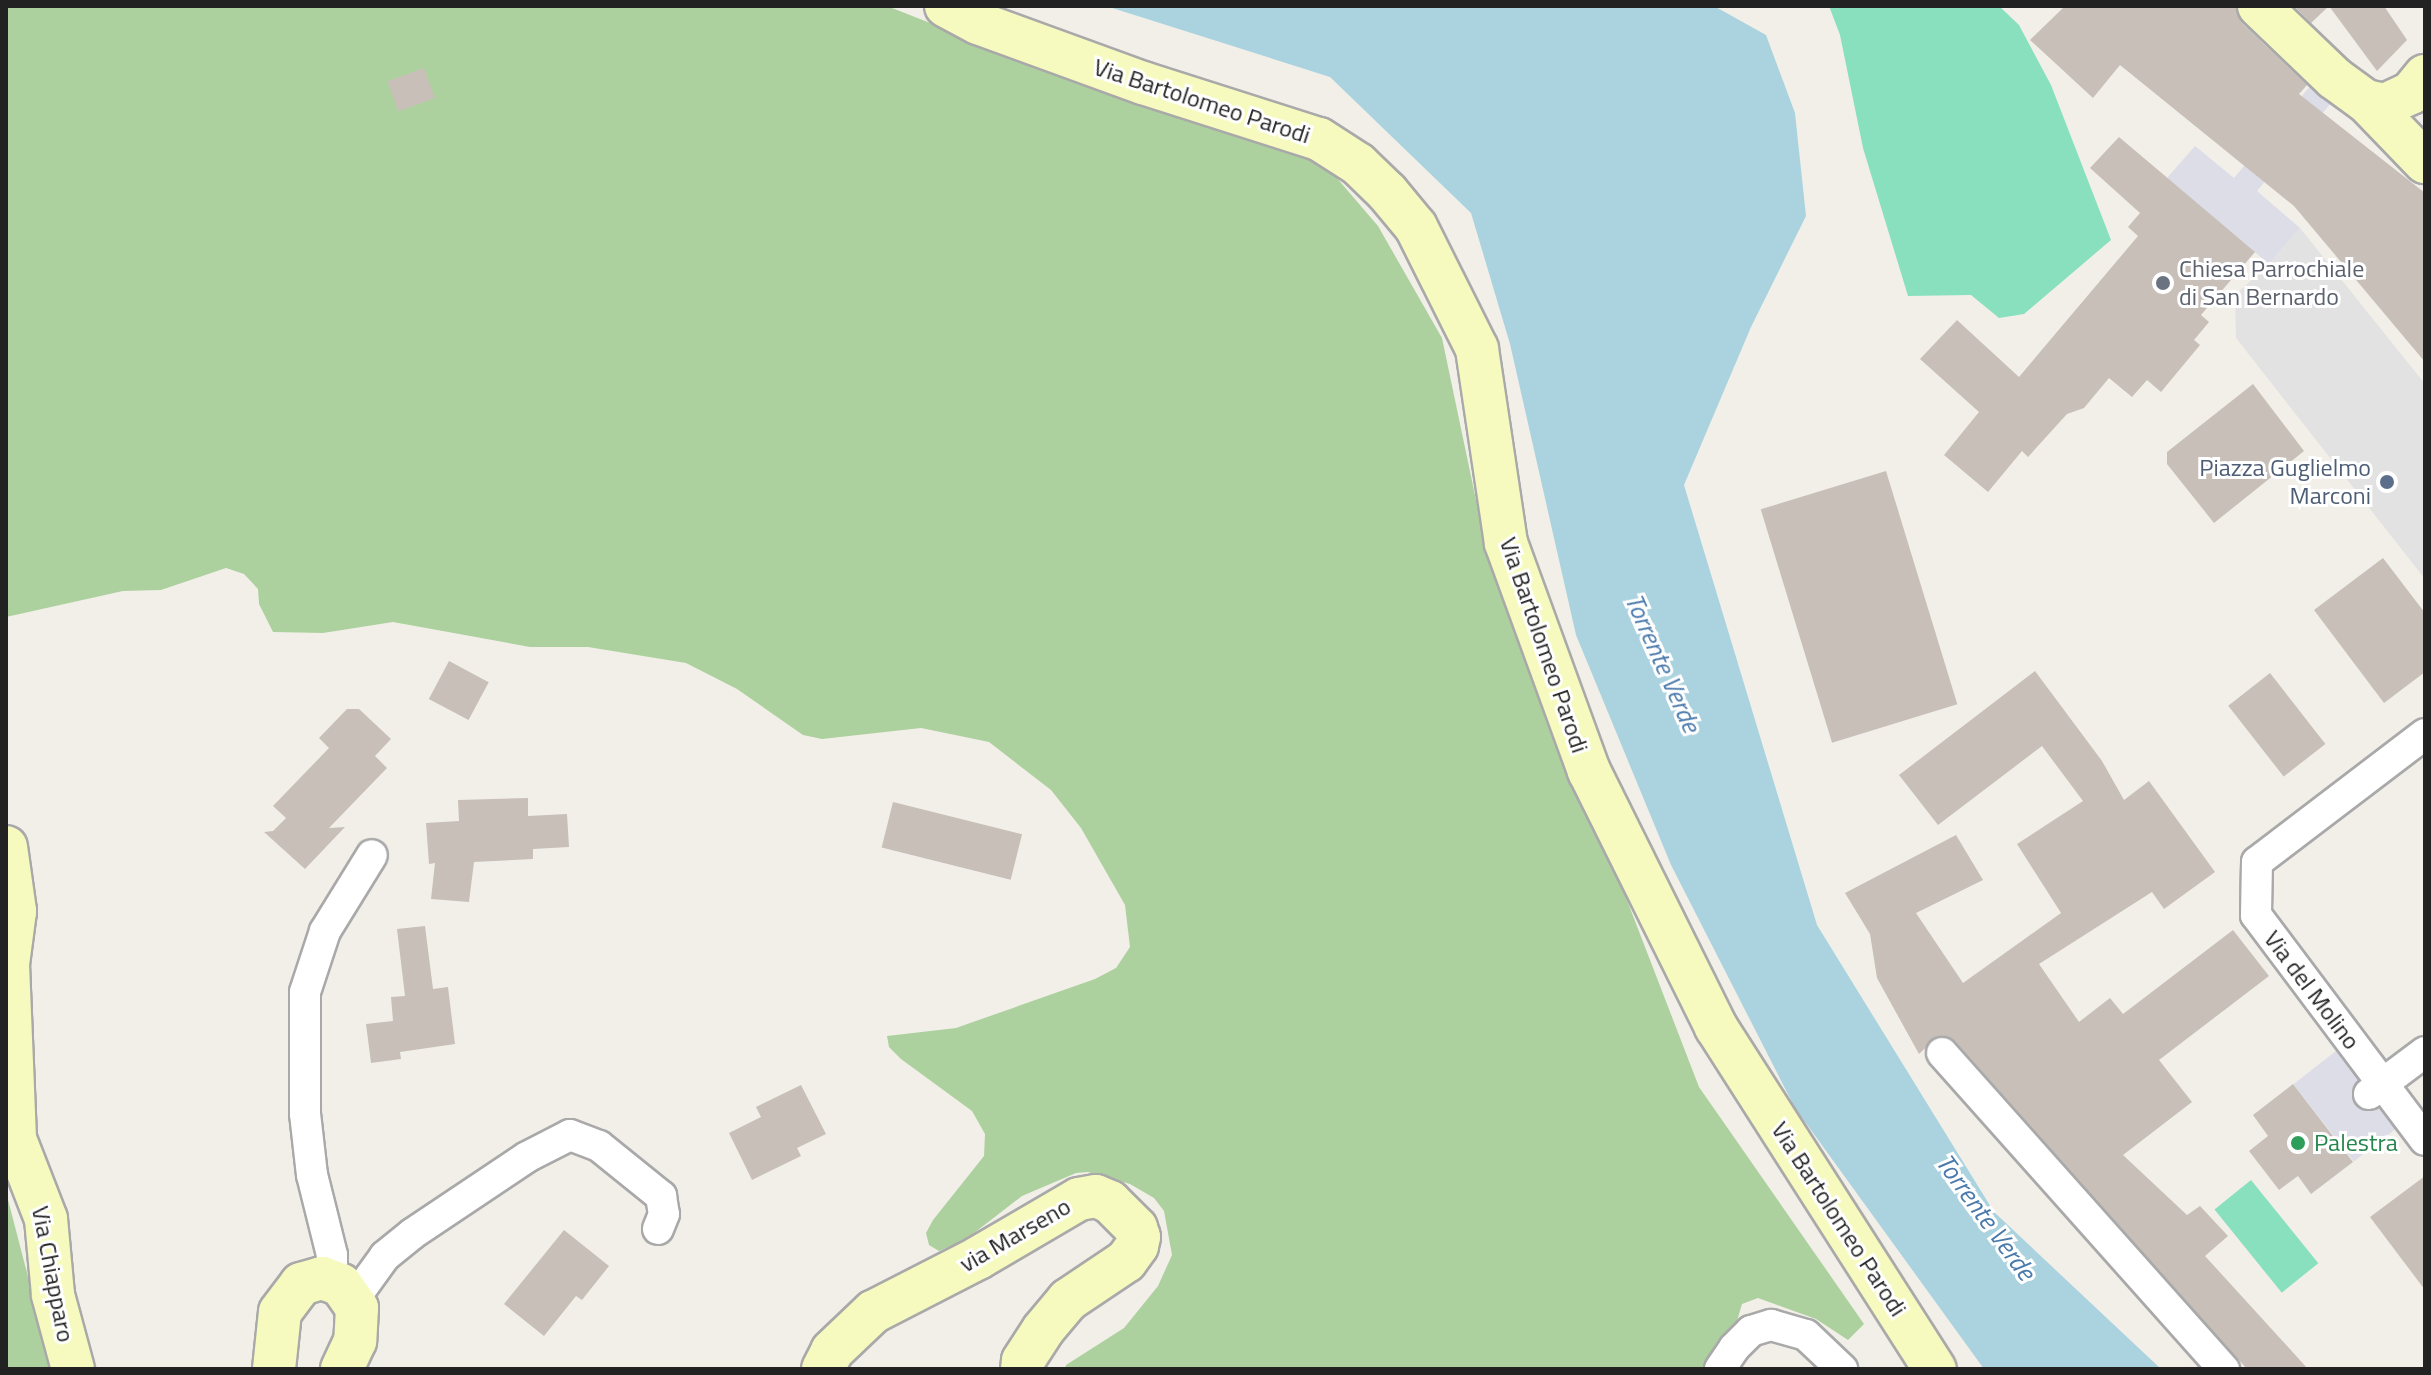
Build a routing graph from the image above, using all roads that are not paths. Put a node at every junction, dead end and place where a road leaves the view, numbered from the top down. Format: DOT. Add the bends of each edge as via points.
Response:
graph roads {
  1 [pos="946,6"];
  2 [pos="2259,6"];
  3 [pos="2425,76"];
  4 [pos="2366,101"];
  5 [pos="2425,162"];
  6 [pos="2425,734"];
  7 [pos="6,847"];
  8 [pos="372,855"];
  9 [pos="2425,1052"];
  10 [pos="1942,1053"];
  11 [pos="2376,1089"];
  12 [pos="2425,1140"];
  13 [pos="658,1229"];
  14 [pos="343,1289"];
  15 [pos="73,1369"];
  16 [pos="274,1369"];
  17 [pos="342,1369"];
  18 [pos="823,1369"];
  19 [pos="1022,1369"];
  20 [pos="1720,1369"];
  21 [pos="1842,1369"];
  22 [pos="1935,1369"];
  23 [pos="2224,1369"];
  1 -- 22 [label="main road, Via Bartolomeo Parodi" via="978,23 1143,83 1319,139 1358,164 1416,227 1477,349 1506,543 1589,771 1716,1027"];
  2 -- 4 [label="main road"];
  3 -- 4 [label="main road" via="2411,93 2385,105"];
  4 -- 5 [label="main road"];
  6 -- 11 [label="street, Via del Molino" via="2257,862 2256,915"];
  7 -- 15 [label="main road, Via Chiapparo" via="15,911 8,964 15,1139 46,1219 53,1295"];
  8 -- 14 [label="street" via="325,931 305,992 305,1114 312,1175"];
  9 -- 11 [label="street"];
  10 -- 23 [label="street"];
  11 -- 12 [label="street"];
  13 -- 14 [label="street" via="664,1214 654,1188 599,1146 570,1135 527,1157 412,1234"];
  14 -- 16 [label="main road" via="312,1279 285,1301"];
  14 -- 17 [label="main road" via="359,1318"];
  18 -- 19 [label="main road, via Marseno" via="832,1351 873,1312 1079,1199 1096,1196 1110,1202 1136,1228 1137,1246 1126,1261 1068,1300 1043,1330"];
  20 -- 21 [label="street" via="1751,1331 1771,1325 1806,1335"];
}
